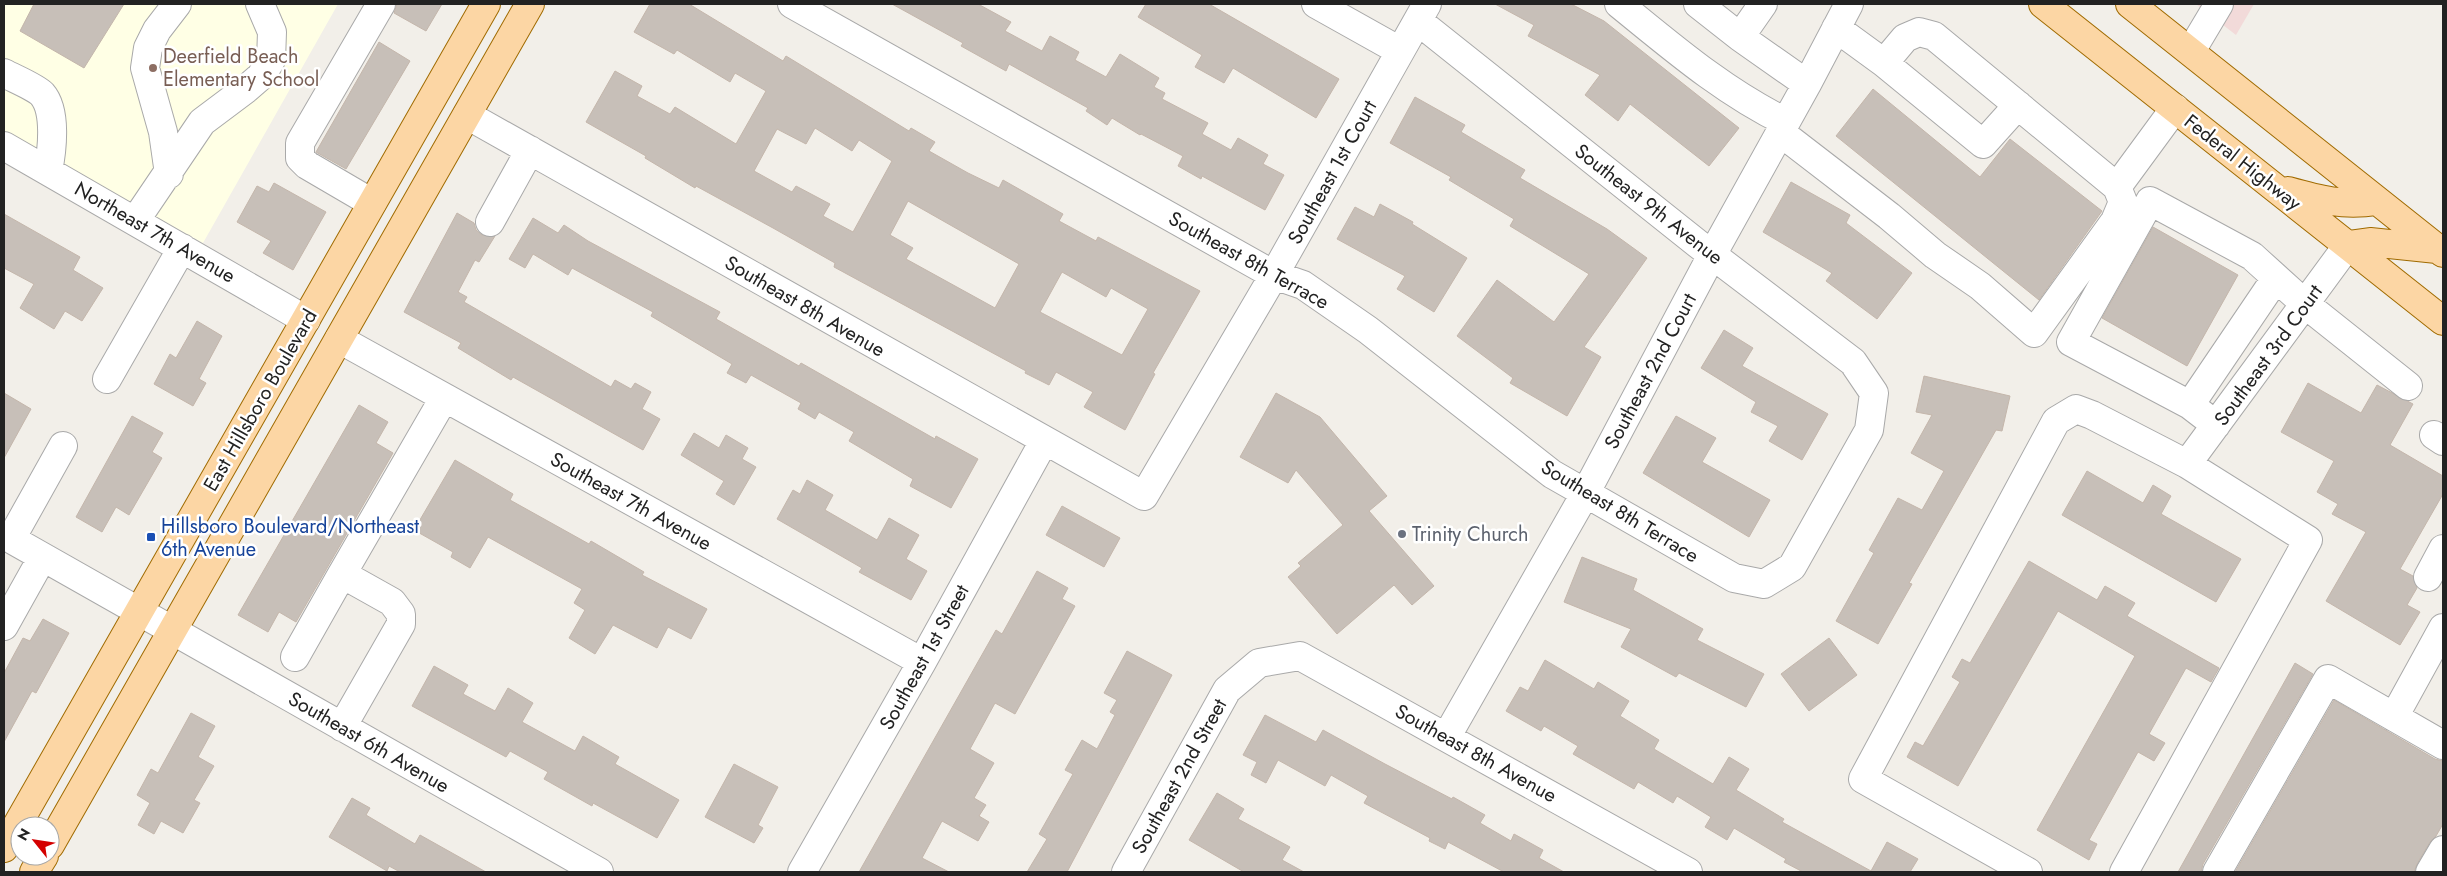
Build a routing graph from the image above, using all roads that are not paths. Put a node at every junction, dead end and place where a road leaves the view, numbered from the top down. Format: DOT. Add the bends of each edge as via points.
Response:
graph roads {
  1 [pos="177,4"];
  2 [pos="260,4"];
  3 [pos="381,4"];
  4 [pos="486,4"];
  5 [pos="530,4"];
  6 [pos="792,4"];
  7 [pos="1316,4"];
  8 [pos="1618,4"];
  9 [pos="1698,4"];
  10 [pos="1763,4"];
  11 [pos="1848,4"];
  12 [pos="2043,4"];
  13 [pos="2130,4"];
  14 [pos="2219,4"];
  15 [pos="1423,12"];
  16 [pos="1836,28"];
  17 [pos="1740,37"];
  18 [pos="1400,51"];
  19 [pos="2191,51"];
  20 [pos="1884,63"];
  21 [pos="4,73"];
  22 [pos="1808,84"];
  23 [pos="2018,105"];
  24 [pos="2175,108"];
  25 [pos="467,115"];
  26 [pos="1783,127"];
  27 [pos="4,146"];
  28 [pos="530,150"];
  29 [pos="48,171"];
  30 [pos="169,174"];
  31 [pos="2117,187"];
  32 [pos="2274,187"];
  33 [pos="2377,201"];
  34 [pos="372,203"];
  35 [pos="135,221"];
  36 [pos="490,222"];
  37 [pos="2348,245"];
  38 [pos="2441,247"];
  39 [pos="182,248"];
  40 [pos="1712,255"];
  41 [pos="382,263"];
  42 [pos="1274,275"];
  43 [pos="2276,278"];
  44 [pos="2305,304"];
  45 [pos="306,320"];
  46 [pos="2443,321"];
  47 [pos="340,339"];
  48 [pos="107,379"];
  49 [pos="2408,386"];
  50 [pos="444,398"];
  51 [pos="2190,405"];
  52 [pos="2216,425"];
  53 [pos="1044,441"];
  54 [pos="63,446"];
  55 [pos="2187,464"];
  56 [pos="1585,494"];
  57 [pos="1144,496"];
  58 [pos="7,537"];
  59 [pos="2443,550"];
  60 [pos="42,558"];
  61 [pos="342,574"];
  62 [pos="2428,577"];
  63 [pos="1764,584"];
  64 [pos="139,611"];
  65 [pos="4,626"];
  66 [pos="2443,628"];
  67 [pos="173,631"];
  68 [pos="296,657"];
  69 [pos="922,662"];
  70 [pos="1259,663"];
  71 [pos="2394,717"];
  72 [pos="342,727"];
  73 [pos="1447,736"];
  74 [pos="2443,745"];
  75 [pos="60,828"];
  76 [pos="4,848"];
  77 [pos="2443,850"];
  78 [pos="1135,869"];
  79 [pos="598,872"];
  80 [pos="802,872"];
  81 [pos="1688,872"];
  82 [pos="2028,872"];
  83 [pos="2124,872"];
  84 [pos="2218,872"];
  85 [pos="2430,872"];
  1 -- 30 [label="street" via="148,48 145,68"];
  2 -- 30 [label="street" via="272,32 271,60 261,76 202,122"];
  3 -- 34 [label="street" via="300,143 300,158 307,166"];
  4 -- 34 [label="main road, East Hillsboro Boulevard"];
  5 -- 25 [label="main road, East Hillsboro Boulevard"];
  6 -- 42 [label="street, Southeast 8th Terrace"];
  7 -- 18 [label="street"];
  8 -- 26 [label="street" via="1724,87"];
  9 -- 17 [label="street"];
  10 -- 17 [label="street"];
  11 -- 16 [label="street, Southeast 2nd Court"];
  12 -- 24 [label="main road, Federal Highway"];
  13 -- 19 [label="main road"];
  14 -- 19 [label="street"];
  15 -- 18 [label="street, Southeast 1st Court"];
  15 -- 40 [label="street, Southeast 9th Avenue"];
  16 -- 20 [label="street"];
  16 -- 22 [label="street, Southeast 2nd Court"];
  17 -- 22 [label="street"];
  18 -- 42 [label="street, Southeast 1st Court"];
  19 -- 33 [label="main road"];
  20 -- 23 [label="street" via="1906,38 1919,32 1934,36"];
  20 -- 23 [label="street" via="1983,144"];
  21 -- 29 [label="street" via="42,94 51,116 53,148"];
  22 -- 26 [label="street, Southeast 2nd Court"];
  23 -- 31 [label="street"];
  24 -- 31 [label="street"];
  24 -- 32 [label="main road, Federal Highway"];
  25 -- 28 [label="street, Southeast 8th Avenue"];
  25 -- 41 [label="main road, East Hillsboro Boulevard"];
  26 -- 31 [label="street" via="1935,255 1980,286 2034,333 2115,221 2123,202"];
  26 -- 40 [label="street, Southeast 2nd Court"];
  27 -- 29 [label="street, Northeast 7th Avenue"];
  28 -- 36 [label="street"];
  28 -- 53 [label="street, Southeast 8th Avenue"];
  29 -- 35 [label="street, Northeast 7th Avenue"];
  30 -- 35 [label="street"];
  32 -- 33 [label="main road" via="2324,202 2354,204"];
  32 -- 37 [label="main road, Federal Highway"];
  33 -- 38 [label="main road"];
  34 -- 41 [label="main road" via="380,212 383,224"];
  34 -- 45 [label="main road, East Hillsboro Boulevard"];
  35 -- 39 [label="street, Northeast 7th Avenue"];
  37 -- 38 [label="main road" via="2377,242"];
  37 -- 44 [label="street, Southeast 3rd Court"];
  37 -- 46 [label="main road, Federal Highway"];
  39 -- 45 [label="street, Northeast 7th Avenue"];
  39 -- 48 [label="street"];
  40 -- 56 [label="street, Southeast 2nd Court"];
  40 -- 63 [label="street, Southeast 9th Avenue" via="1853,362 1874,393 1869,430 1792,567"];
  41 -- 47 [label="main road, East Hillsboro Boulevard"];
  42 -- 56 [label="street, Southeast 8th Terrace" via="1303,285 1368,330 1552,474"];
  42 -- 57 [label="street, Southeast 1st Court"];
  43 -- 44 [label="street"];
  43 -- 51 [label="street"];
  43 -- 51 [label="street" via="2252,256 2150,201 2071,342"];
  44 -- 49 [label="street"];
  44 -- 52 [label="street, Southeast 3rd Court"];
  45 -- 64 [label="main road, East Hillsboro Boulevard"];
  47 -- 50 [label="street, Southeast 7th Avenue"];
  47 -- 67 [label="main road, East Hillsboro Boulevard"];
  50 -- 61 [label="street"];
  50 -- 69 [label="street, Southeast 7th Avenue"];
  51 -- 52 [label="street"];
  52 -- 55 [label="street, Southeast 3rd Court"];
  53 -- 57 [label="street, Southeast 8th Avenue"];
  53 -- 69 [label="street, Southeast 1st Street"];
  54 -- 58 [label="street"];
  55 -- 82 [label="street" via="2076,409 2056,421 1863,779"];
  55 -- 83 [label="street" via="2308,540"];
  56 -- 63 [label="street, Southeast 8th Terrace" via="1734,578"];
  56 -- 73 [label="street, Southeast 2nd Court"];
  58 -- 60 [label="street, Southeast 6th Avenue"];
  59 -- 62 [label="street"];
  60 -- 64 [label="street, Southeast 6th Avenue"];
  60 -- 65 [label="street"];
  61 -- 68 [label="street"];
  61 -- 72 [label="street" via="392,602 402,614 401,624"];
  64 -- 67 [label="street, Southeast 6th Avenue"];
  64 -- 76 [label="main road, East Hillsboro Boulevard"];
  66 -- 71 [label="street"];
  67 -- 72 [label="street, Southeast 6th Avenue"];
  67 -- 75 [label="main road, East Hillsboro Boulevard"];
  69 -- 80 [label="street, Southeast 1st Street"];
  70 -- 73 [label="street, Southeast 8th Avenue" via="1300,656"];
  70 -- 78 [label="street, Southeast 2nd Street" via="1227,690"];
  71 -- 74 [label="street"];
  71 -- 84 [label="street" via="2328,679"];
  72 -- 79 [label="street, Southeast 6th Avenue"];
  73 -- 81 [label="street, Southeast 8th Avenue"];
  77 -- 85 [label="street"];
}
